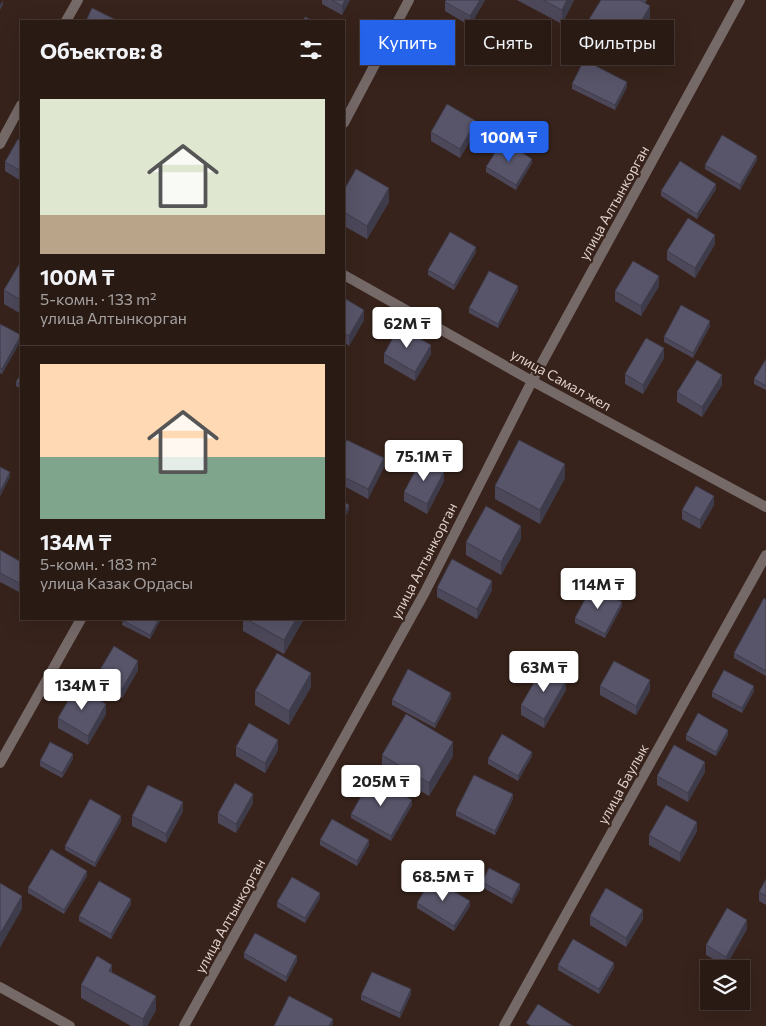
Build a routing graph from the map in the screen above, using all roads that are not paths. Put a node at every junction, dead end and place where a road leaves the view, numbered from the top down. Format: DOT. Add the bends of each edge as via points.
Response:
graph roads {
  1 [pos="78,0"];
  2 [pos="409,0"];
  3 [pos="740,0"];
  4 [pos="67,20"];
  5 [pos="20,109"];
  6 [pos="345,121"];
  7 [pos="0,144"];
  8 [pos="345,276"];
  9 [pos="532,381"];
  10 [pos="766,507"];
  11 [pos="766,555"];
  12 [pos="79,620"];
  13 [pos="0,763"];
  14 [pos="0,987"];
  15 [pos="70,1026"];
  16 [pos="184,1026"];
  17 [pos="504,1026"];
  1 -- 4 [label="street"];
  2 -- 6 [label="street"];
  3 -- 9 [label="street, улица Алтынкорган"];
  5 -- 7 [label="street"];
  8 -- 9 [label="street, улица Самал жел"];
  9 -- 10 [label="street, улица Самал жел"];
  9 -- 16 [label="street, улица Алтынкорган" via="425,592"];
  11 -- 17 [label="street, улица Баулык"];
  12 -- 13 [label="street"];
  14 -- 15 [label="street"];
}
